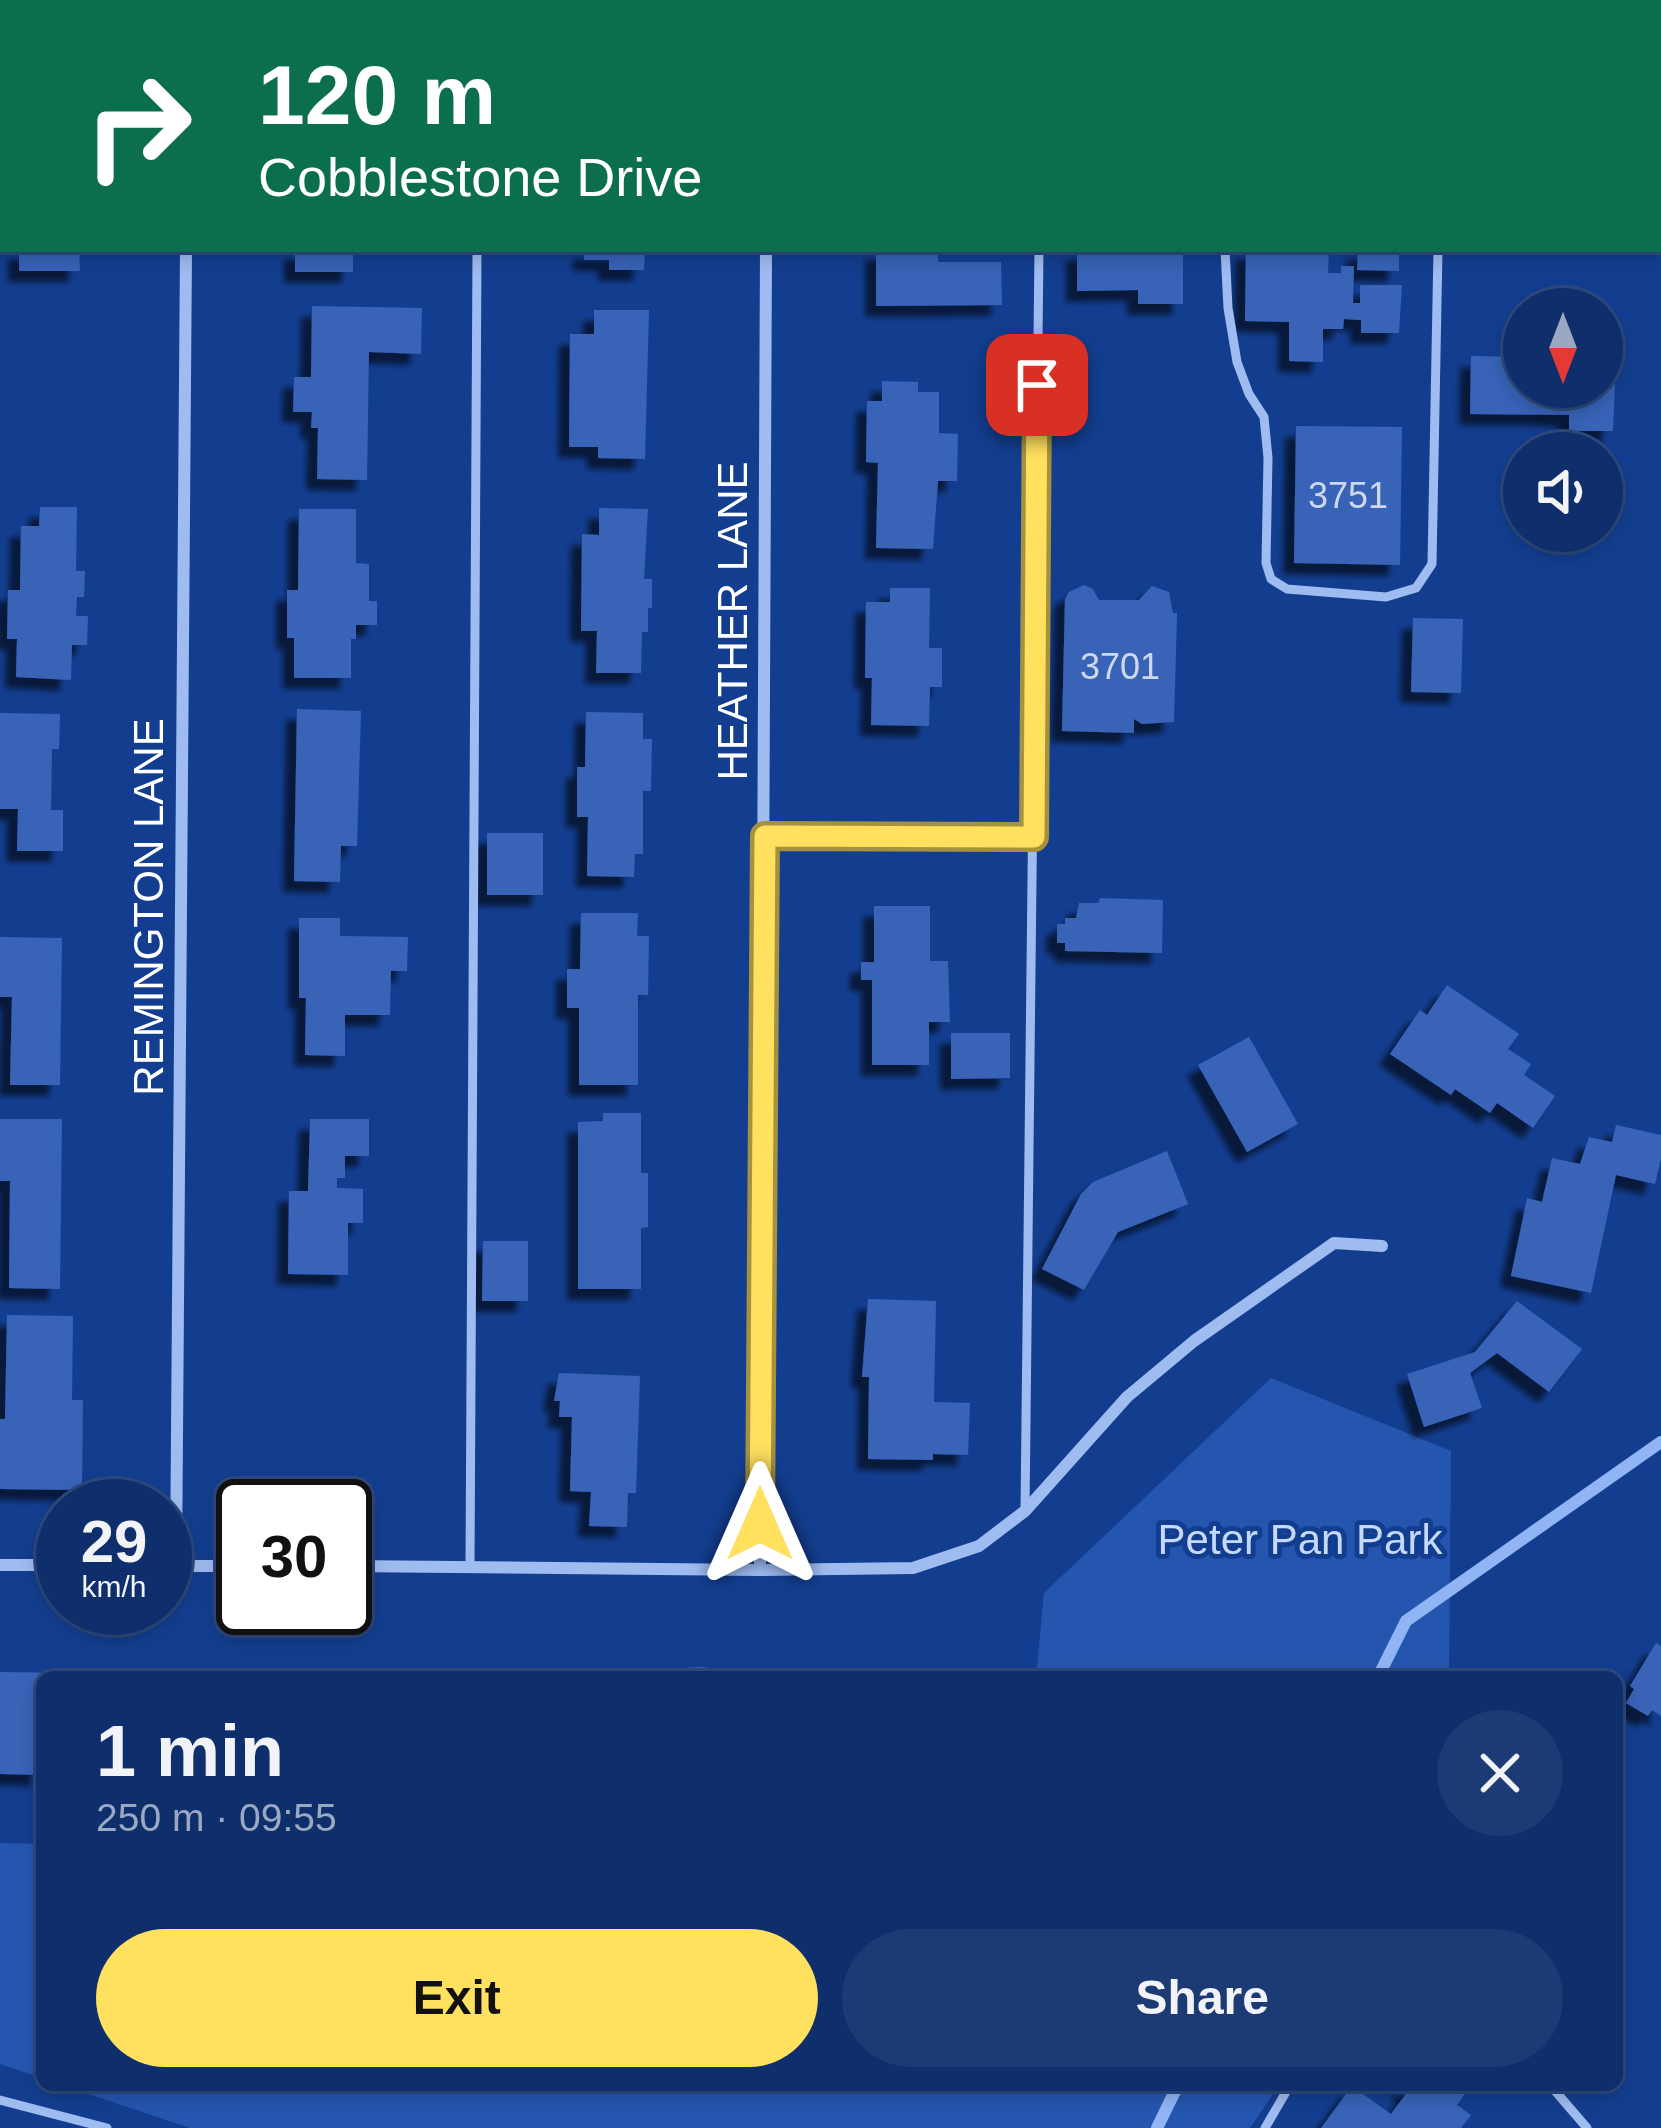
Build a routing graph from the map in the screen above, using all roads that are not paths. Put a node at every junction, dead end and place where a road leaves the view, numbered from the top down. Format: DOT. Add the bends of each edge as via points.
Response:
graph roads {
  1 [pos="186,252"];
  2 [pos="476,252"];
  3 [pos="766,252"];
  4 [pos="1039,252"];
  5 [pos="1226,252"];
  6 [pos="1438,252"];
  7 [pos="765,836"];
  8 [pos="1034,837"];
  9 [pos="1382,1246"];
  10 [pos="172,1479"];
  11 [pos="1025,1511"];
  12 [pos="0,1565"];
  13 [pos="36,1565"];
  14 [pos="372,1566"];
  15 [pos="470,1566"];
  16 [pos="760,1570"];
  17 [pos="1287,2091"];
  18 [pos="1555,2091"];
  19 [pos="0,2100"];
  20 [pos="107,2128"];
  21 [pos="1265,2128"];
  22 [pos="1587,2128"];
  1 -- 10 [label="street, REMINGTON LANE"];
  2 -- 15 [label="lane"];
  3 -- 7 [label="street, HEATHER LANE"];
  4 -- 8 [label="lane"];
  5 -- 6 [label="lane" via="1237,362 1264,417 1271,580 1287,589 1386,597 1416,588 1432,564"];
  7 -- 8 [label="street"];
  7 -- 16 [label="street, HEATHER LANE"];
  8 -- 11 [label="lane"];
  9 -- 11 [label="street" via="1334,1243 1193,1341 1127,1397"];
  11 -- 16 [label="street" via="979,1546 913,1568"];
  12 -- 13 [label="street"];
  14 -- 15 [label="street"];
  15 -- 16 [label="street"];
  17 -- 21 [label="lane"];
  18 -- 22 [label="lane"];
  19 -- 20 [label="lane"];
}
